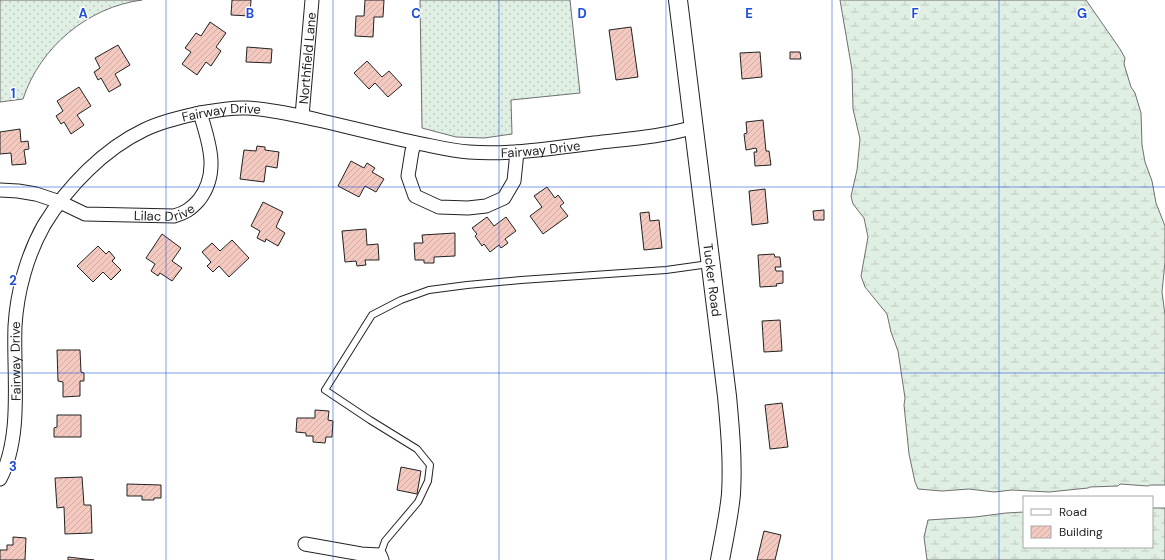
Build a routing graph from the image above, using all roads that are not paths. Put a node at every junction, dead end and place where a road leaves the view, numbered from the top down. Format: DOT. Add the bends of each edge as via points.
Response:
graph roads {
  1 [pos="312,0"];
  2 [pos="678,0"];
  3 [pos="200,113"];
  4 [pos="302,116"];
  5 [pos="694,127"];
  6 [pos="415,143"];
  7 [pos="517,152"];
  8 [pos="0,190"];
  9 [pos="60,202"];
  10 [pos="711,264"];
  11 [pos="0,478"];
  12 [pos="306,544"];
  13 [pos="381,558"];
  14 [pos="720,560"];
  1 -- 4 [label="street, Northfield Lane"];
  2 -- 5 [label="main road, Tucker Road"];
  3 -- 4 [label="street, Fairway Drive" via="247,108"];
  3 -- 9 [label="street, Fairway Drive" via="145,129 120,143 99,160"];
  3 -- 9 [label="street, Lilac Drive" via="210,149 211,176 200,198 183,214 85,214"];
  4 -- 6 [label="street, Fairway Drive"];
  5 -- 7 [label="street, Fairway Drive" via="647,137"];
  5 -- 10 [label="main road, Tucker Road"];
  6 -- 7 [label="street, Fairway Drive" via="468,152"];
  6 -- 7 [label="street" via="408,176 415,196 439,207 486,206 504,198 514,181"];
  8 -- 9 [label="street, Lilac Drive" via="36,194"];
  9 -- 11 [label="street, Fairway Drive" via="44,226 32,252 18,300 15,327 14,420 9,452"];
  10 -- 13 [label="lane" via="430,290 401,300 372,315 325,390 418,449 430,465 428,481 418,502 385,541"];
  10 -- 14 [label="main road, Tucker Road" via="727,396 731,458 729,505"];
  12 -- 13 [label="street"];
}
